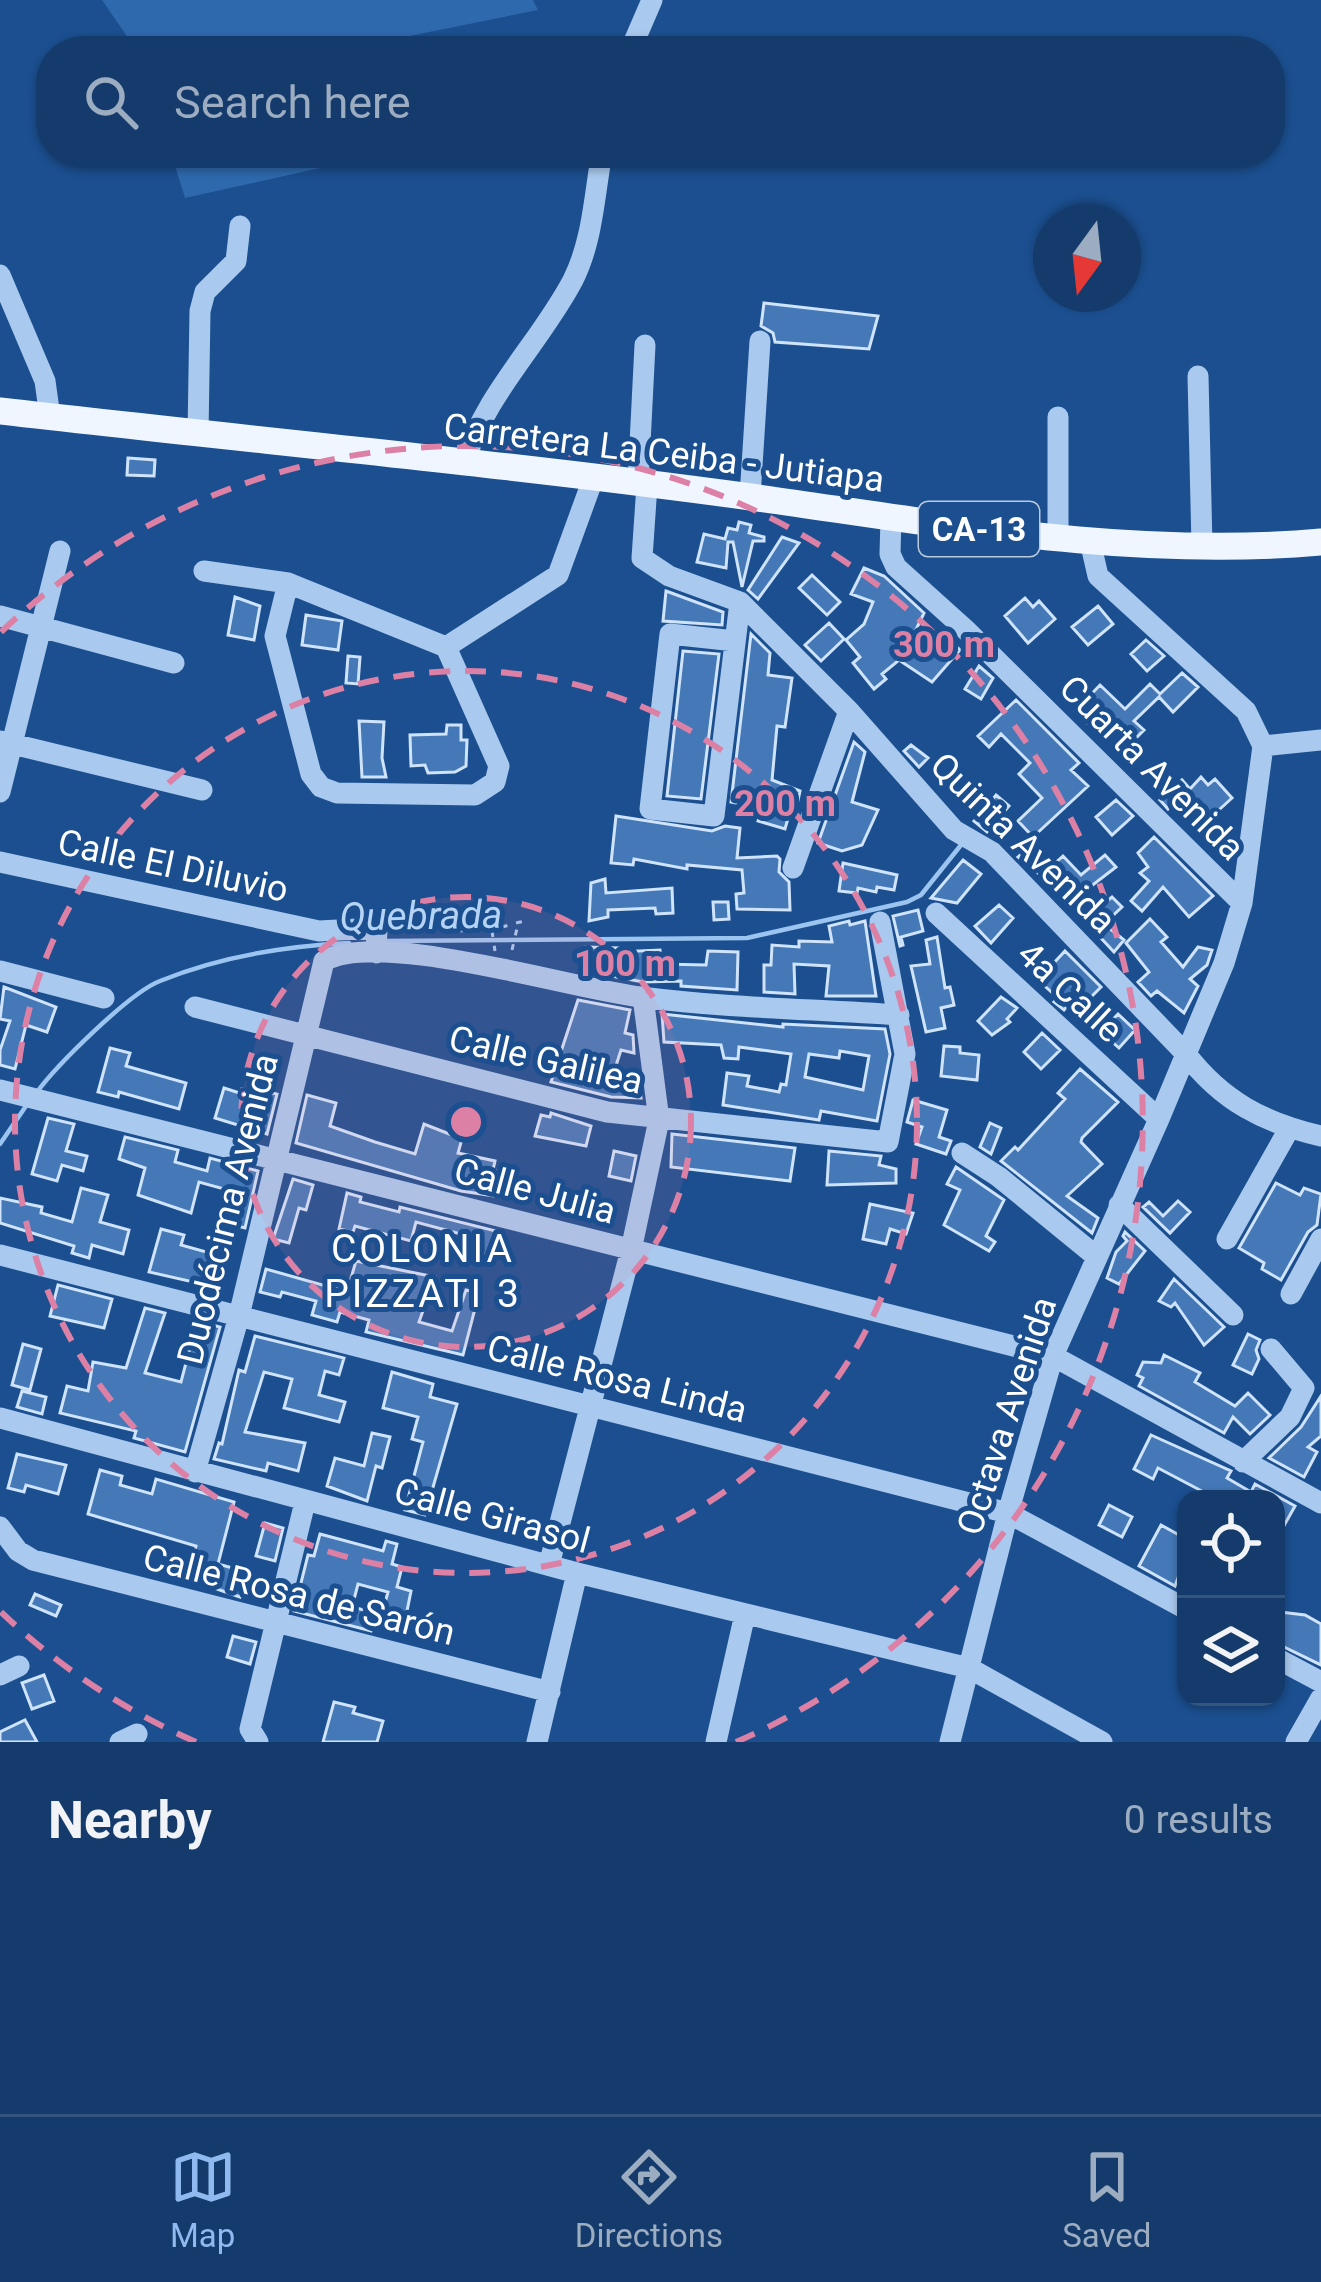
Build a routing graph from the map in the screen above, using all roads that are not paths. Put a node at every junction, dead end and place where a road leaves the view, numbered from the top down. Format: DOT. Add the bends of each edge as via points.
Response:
graph roads {
  1 [pos="652,0"];
  2 [pos="636,36"];
  3 [pos="600,168"];
  4 [pos="240,226"];
  5 [pos="0,275"];
  6 [pos="760,341"];
  7 [pos="645,345"];
  8 [pos="1198,376"];
  9 [pos="0,411"];
  10 [pos="50,417"];
  11 [pos="1058,417"];
  12 [pos="198,434"];
  13 [pos="464,464"];
  14 [pos="593,479"];
  15 [pos="643,484"];
  16 [pos="750,497"];
  17 [pos="891,518"];
  18 [pos="1058,538"];
  19 [pos="1090,541"];
  20 [pos="1321,542"];
  21 [pos="1202,547"];
  22 [pos="60,551"];
  23 [pos="204,571"];
  24 [pos="288,584"];
  25 [pos="740,602"];
  26 [pos="0,616"];
  27 [pos="41,626"];
  28 [pos="735,640"];
  29 [pos="446,647"];
  30 [pos="174,663"];
  31 [pos="849,711"];
  32 [pos="1321,740"];
  33 [pos="6,742"];
  34 [pos="1263,746"];
  35 [pos="202,790"];
  36 [pos="0,792"];
  37 [pos="0,862"];
  38 [pos="793,868"];
  39 [pos="1242,903"];
  40 [pos="936,913"];
  41 [pos="880,922"];
  42 [pos="378,944"];
  43 [pos="324,961"];
  44 [pos="0,971"];
  45 [pos="104,998"];
  46 [pos="643,998"];
  47 [pos="195,1007"];
  48 [pos="899,1015"];
  49 [pos="305,1035"];
  50 [pos="1186,1054"];
  51 [pos="0,1090"];
  52 [pos="1159,1119"];
  53 [pos="659,1120"];
  54 [pos="1289,1129"];
  55 [pos="1321,1136"];
  56 [pos="962,1153"];
  57 [pos="276,1158"];
  58 [pos="1119,1205"];
  59 [pos="1227,1239"];
  60 [pos="1321,1239"];
  61 [pos="631,1250"];
  62 [pos="0,1255"];
  63 [pos="1096,1257"];
  64 [pos="1291,1294"];
  65 [pos="1232,1315"];
  66 [pos="239,1316"];
  67 [pos="1271,1349"];
  68 [pos="1052,1356"];
  69 [pos="590,1407"];
  70 [pos="0,1418"];
  71 [pos="1243,1462"];
  72 [pos="195,1472"];
  73 [pos="305,1502"];
  74 [pos="1321,1503"];
  75 [pos="1008,1513"];
  76 [pos="0,1527"];
  77 [pos="549,1565"];
  78 [pos="577,1573"];
  79 [pos="1177,1604"];
  80 [pos="745,1614"];
  81 [pos="276,1624"];
  82 [pos="1285,1663"];
  83 [pos="969,1668"];
  84 [pos="1321,1682"];
  85 [pos="550,1692"];
  86 [pos="1321,1698"];
  87 [pos="257,1741"];
  88 [pos="537,1742"];
  89 [pos="716,1742"];
  90 [pos="950,1742"];
  91 [pos="1102,1742"];
  92 [pos="1296,1742"];
  1 -- 2 [label="street"];
  3 -- 13 [label="street" via="590,239 572,280 474,432"];
  4 -- 12 [label="street" via="236,261 206,292 200,311"];
  5 -- 10 [label="street" via="45,381"];
  6 -- 16 [label="street"];
  7 -- 15 [label="street"];
  8 -- 21 [label="street"];
  9 -- 10 [label="main road, Carretera La Ceiba - Jutiapa / CA-13"];
  10 -- 12 [label="main road, Carretera La Ceiba - Jutiapa / CA-13"];
  11 -- 18 [label="street"];
  12 -- 13 [label="main road, Carretera La Ceiba - Jutiapa / CA-13"];
  13 -- 14 [label="main road, Carretera La Ceiba - Jutiapa / CA-13"];
  14 -- 15 [label="main road, Carretera La Ceiba - Jutiapa / CA-13"];
  14 -- 29 [label="street" via="558,575"];
  15 -- 16 [label="main road, Carretera La Ceiba - Jutiapa / CA-13"];
  15 -- 25 [label="street, Quinta Avenida" via="642,558"];
  16 -- 17 [label="main road, Carretera La Ceiba - Jutiapa / CA-13"];
  17 -- 18 [label="main road, Carretera La Ceiba - Jutiapa / CA-13"];
  17 -- 39 [label="street, Cuarta Avenida" via="896,567"];
  18 -- 19 [label="main road, Carretera La Ceiba - Jutiapa / CA-13"];
  19 -- 21 [label="main road, Carretera La Ceiba - Jutiapa / CA-13"];
  19 -- 34 [label="street" via="1098,576 1246,711"];
  20 -- 21 [label="main road, Carretera La Ceiba - Jutiapa / CA-13"];
  22 -- 27 [label="street"];
  23 -- 24 [label="street"];
  24 -- 29 [label="street"];
  24 -- 29 [label="street" via="275,636 321,787 475,795 495,782 499,766"];
  25 -- 28 [label="street"];
  25 -- 31 [label="street, Quinta Avenida"];
  26 -- 27 [label="street"];
  27 -- 30 [label="street"];
  27 -- 33 [label="street"];
  28 -- 28 [label="street" via="714,816 650,809 670,634"];
  31 -- 38 [label="street"];
  31 -- 50 [label="street, Quinta Avenida" via="954,830 992,853"];
  32 -- 34 [label="street"];
  33 -- 35 [label="street"];
  33 -- 36 [label="street"];
  34 -- 39 [label="street, Octava Avenida"];
  37 -- 42 [label="street, Calle El Diluvio" via="320,931 377,928"];
  39 -- 50 [label="street, Octava Avenida"];
  40 -- 52 [label="street, 4a Calle"];
  41 -- 48 [label="street"];
  42 -- 43 [label="street, Calle El Diluvio"];
  42 -- 46 [label="street, Calle El Diluvio"];
  43 -- 49 [label="street, Duodécima Avenida"];
  44 -- 45 [label="street"];
  46 -- 48 [label="street, Calle El Diluvio"];
  46 -- 53 [label="street"];
  47 -- 49 [label="street, Calle Galilea"];
  48 -- 53 [label="street, Calle Galilea" via="905,1054 888,1142"];
  49 -- 53 [label="street, Calle Galilea"];
  49 -- 57 [label="street, Duodécima Avenida"];
  50 -- 52 [label="street, Octava Avenida"];
  50 -- 54 [label="street, Quinta Avenida" via="1245,1111"];
  51 -- 57 [label="street, Calle Julia"];
  52 -- 58 [label="street, Octava Avenida"];
  53 -- 61 [label="street"];
  54 -- 55 [label="street, Quinta Avenida"];
  54 -- 59 [label="street"];
  56 -- 63 [label="street"];
  57 -- 61 [label="street, Calle Julia"];
  57 -- 66 [label="street, Duodécima Avenida"];
  58 -- 63 [label="street, Octava Avenida"];
  58 -- 65 [label="street"];
  60 -- 64 [label="street"];
  61 -- 68 [label="street, Calle Julia"];
  61 -- 69 [label="street"];
  62 -- 66 [label="street, Calle Rosa Linda"];
  63 -- 68 [label="street, Octava Avenida"];
  66 -- 69 [label="street, Calle Rosa Linda"];
  66 -- 72 [label="street, Duodécima Avenida"];
  67 -- 71 [label="street" via="1304,1388 1290,1417"];
  68 -- 71 [label="street, Calle Julia"];
  68 -- 75 [label="street, Octava Avenida"];
  69 -- 75 [label="street, Calle Rosa Linda"];
  69 -- 77 [label="street"];
  70 -- 72 [label="street, Calle Girasol"];
  71 -- 74 [label="street, Calle Julia"];
  72 -- 73 [label="street, Calle Girasol"];
  73 -- 77 [label="street, Calle Girasol"];
  73 -- 81 [label="street"];
  75 -- 79 [label="street, Calle Rosa Linda"];
  75 -- 83 [label="street, Octava Avenida"];
  76 -- 81 [label="street, Calle Rosa de Sarón" via="33,1560"];
  77 -- 78 [label="street, Calle Girasol"];
  78 -- 80 [label="street, Calle Girasol"];
  78 -- 85 [label="street"];
  80 -- 83 [label="street, Calle Girasol"];
  80 -- 89 [label="street"];
  81 -- 85 [label="street, Calle Rosa de Sarón"];
  81 -- 87 [label="street" via="250,1730"];
  82 -- 84 [label="street"];
  83 -- 90 [label="street, Octava Avenida"];
  83 -- 91 [label="street, Calle Girasol"];
  85 -- 88 [label="street"];
  86 -- 92 [label="street"];
}
